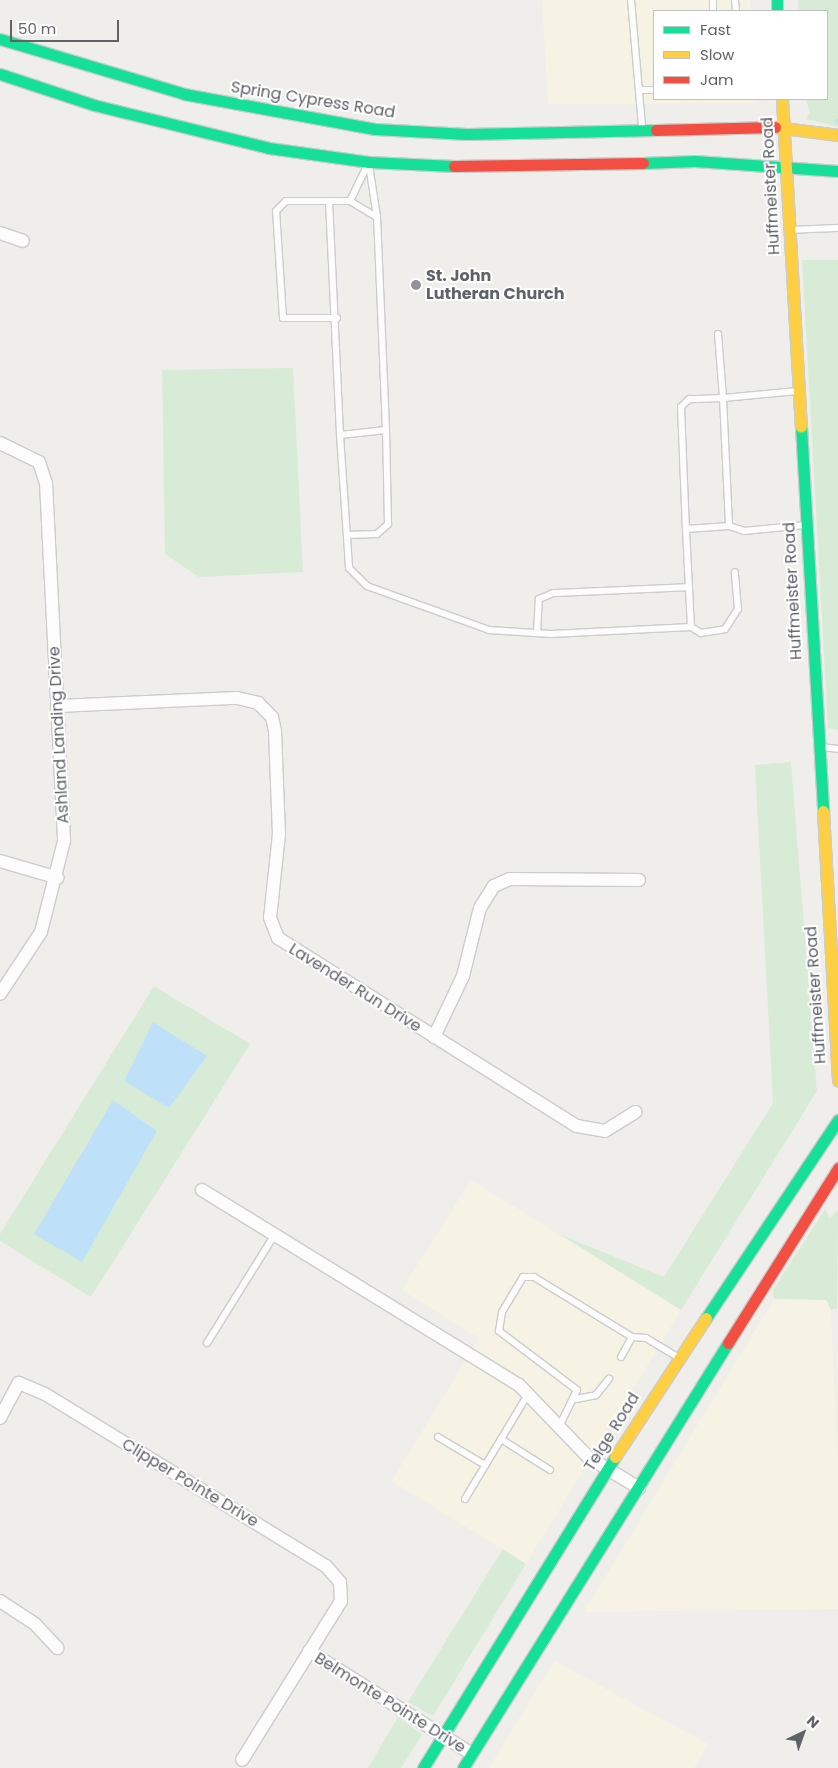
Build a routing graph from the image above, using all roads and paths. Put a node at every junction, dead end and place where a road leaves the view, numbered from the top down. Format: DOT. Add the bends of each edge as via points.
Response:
graph roads {
  1 [pos="632,0"];
  2 [pos="0,39"];
  3 [pos="0,74"];
  4 [pos="639,90"];
  5 [pos="653,90"];
  6 [pos="184,94"];
  7 [pos="782,100"];
  8 [pos="175,125"];
  9 [pos="642,127"];
  10 [pos="784,127"];
  11 [pos="375,129"];
  12 [pos="838,135"];
  13 [pos="369,162"];
  14 [pos="785,164"];
  15 [pos="838,171"];
  16 [pos="329,201"];
  17 [pos="350,201"];
  18 [pos="377,217"];
  19 [pos="838,228"];
  20 [pos="789,230"];
  21 [pos="0,233"];
  22 [pos="23,241"];
  23 [pos="338,318"];
  24 [pos="718,334"];
  25 [pos="798,391"];
  26 [pos="723,398"];
  27 [pos="386,430"];
  28 [pos="340,435"];
  29 [pos="0,443"];
  30 [pos="806,525"];
  31 [pos="729,526"];
  32 [pos="686,529"];
  33 [pos="347,535"];
  34 [pos="735,572"];
  35 [pos="689,587"];
  36 [pos="691,627"];
  37 [pos="537,633"];
  38 [pos="58,706"];
  39 [pos="818,747"];
  40 [pos="838,749"];
  41 [pos="0,861"];
  42 [pos="58,878"];
  43 [pos="639,880"];
  44 [pos="0,994"];
  45 [pos="836,1033"];
  46 [pos="434,1037"];
  47 [pos="838,1080"];
  48 [pos="635,1112"];
  49 [pos="838,1120"];
  50 [pos="838,1168"];
  51 [pos="202,1190"];
  52 [pos="274,1234"];
  53 [pos="632,1337"];
  54 [pos="207,1343"];
  55 [pos="621,1357"];
  56 [pos="678,1357"];
  57 [pos="609,1379"];
  58 [pos="528,1393"];
  59 [pos="576,1399"];
  60 [pos="0,1418"];
  61 [pos="559,1427"];
  62 [pos="438,1437"];
  63 [pos="500,1440"];
  64 [pos="485,1465"];
  65 [pos="550,1470"];
  66 [pos="608,1470"];
  67 [pos="639,1488"];
  68 [pos="465,1499"];
  69 [pos="0,1601"];
  70 [pos="57,1648"];
  71 [pos="309,1652"];
  72 [pos="443,1735"];
  73 [pos="472,1754"];
  74 [pos="242,1760"];
  75 [pos="423,1768"];
  76 [pos="463,1768"];
  1 -- 4 [label="lane"];
  2 -- 6 [label="main road, Spring Cypress Road"];
  3 -- 8 [label="main road" via="94,105"];
  4 -- 5 [label="lane"];
  4 -- 9 [label="lane"];
  6 -- 8 [label="main road"];
  6 -- 11 [label="main road, Spring Cypress Road"];
  7 -- 10 [label="main road, Huffmeister Road"];
  8 -- 13 [label="main road" via="269,148"];
  9 -- 10 [label="main road, Spring Cypress Road"];
  9 -- 11 [label="main road, Spring Cypress Road" via="467,134"];
  10 -- 12 [label="main road, Spring Cypress Road"];
  10 -- 14 [label="main road, Huffmeister Road"];
  11 -- 13 [label="main road"];
  13 -- 14 [label="main road" via="513,168 695,162"];
  13 -- 17 [label="lane"];
  13 -- 18 [label="lane"];
  14 -- 15 [label="main road"];
  14 -- 20 [label="main road, Huffmeister Road"];
  16 -- 17 [label="lane"];
  16 -- 23 [label="lane"];
  16 -- 23 [label="lane" via="286,201 276,211 283,318"];
  17 -- 18 [label="lane"];
  18 -- 27 [label="lane"];
  19 -- 20 [label="lane"];
  20 -- 25 [label="main road, Huffmeister Road"];
  21 -- 22 [label="street"];
  23 -- 28 [label="lane"];
  24 -- 26 [label="lane"];
  25 -- 26 [label="lane"];
  25 -- 30 [label="main road, Huffmeister Road"];
  26 -- 31 [label="lane"];
  26 -- 32 [label="lane" via="690,399 681,406"];
  27 -- 28 [label="lane"];
  27 -- 33 [label="lane" via="388,524 377,534"];
  28 -- 33 [label="lane"];
  29 -- 38 [label="street, Ashland Landing Drive" via="39,462 46,482"];
  30 -- 31 [label="lane" via="744,530"];
  30 -- 39 [label="main road, Huffmeister Road"];
  31 -- 32 [label="lane"];
  32 -- 35 [label="lane"];
  33 -- 37 [label="lane" via="349,568 366,586 489,630"];
  34 -- 36 [label="lane" via="738,610 725,628 701,633"];
  35 -- 36 [label="lane"];
  35 -- 37 [label="lane" via="553,593 539,599"];
  36 -- 37 [label="lane"];
  38 -- 42 [label="street, Ashland Landing Drive" via="64,841"];
  38 -- 46 [label="street, Lavender Run Drive" via="237,698 264,709 275,731 279,784 272,928 288,947"];
  39 -- 40 [label="lane"];
  39 -- 45 [label="main road, Huffmeister Road"];
  41 -- 42 [label="street"];
  42 -- 44 [label="street, Ashland Landing Drive" via="41,932"];
  43 -- 46 [label="street" via="510,879 494,886 480,908 463,976"];
  45 -- 47 [label="main road, Huffmeister Road"];
  46 -- 48 [label="street, Lavender Run Drive" via="577,1126 605,1131"];
  49 -- 56 [label="main road, Telge Road"];
  50 -- 67 [label="main road"];
  51 -- 52 [label="street"];
  52 -- 54 [label="lane"];
  52 -- 58 [label="street"];
  53 -- 55 [label="lane"];
  53 -- 56 [label="lane" via="646,1338"];
  53 -- 59 [label="lane" via="534,1277 523,1277 502,1312 499,1331 570,1382 577,1390"];
  56 -- 66 [label="main road, Telge Road"];
  57 -- 59 [label="lane" via="596,1395"];
  58 -- 61 [label="street"];
  58 -- 63 [label="lane"];
  59 -- 61 [label="lane"];
  60 -- 71 [label="street, Clipper Pointe Drive" via="19,1383 45,1394 326,1566 340,1582 341,1601"];
  61 -- 66 [label="street"];
  62 -- 64 [label="lane"];
  63 -- 64 [label="lane"];
  63 -- 65 [label="lane"];
  64 -- 68 [label="lane"];
  66 -- 67 [label="street"];
  66 -- 72 [label="main road, Telge Road"];
  67 -- 73 [label="main road"];
  69 -- 70 [label="street" via="35,1624"];
  71 -- 72 [label="street, Belmonte Pointe Drive"];
  71 -- 74 [label="street"];
  72 -- 73 [label="street, Belmonte Pointe Drive"];
  72 -- 75 [label="main road, Telge Road"];
  73 -- 76 [label="main road"];
}
